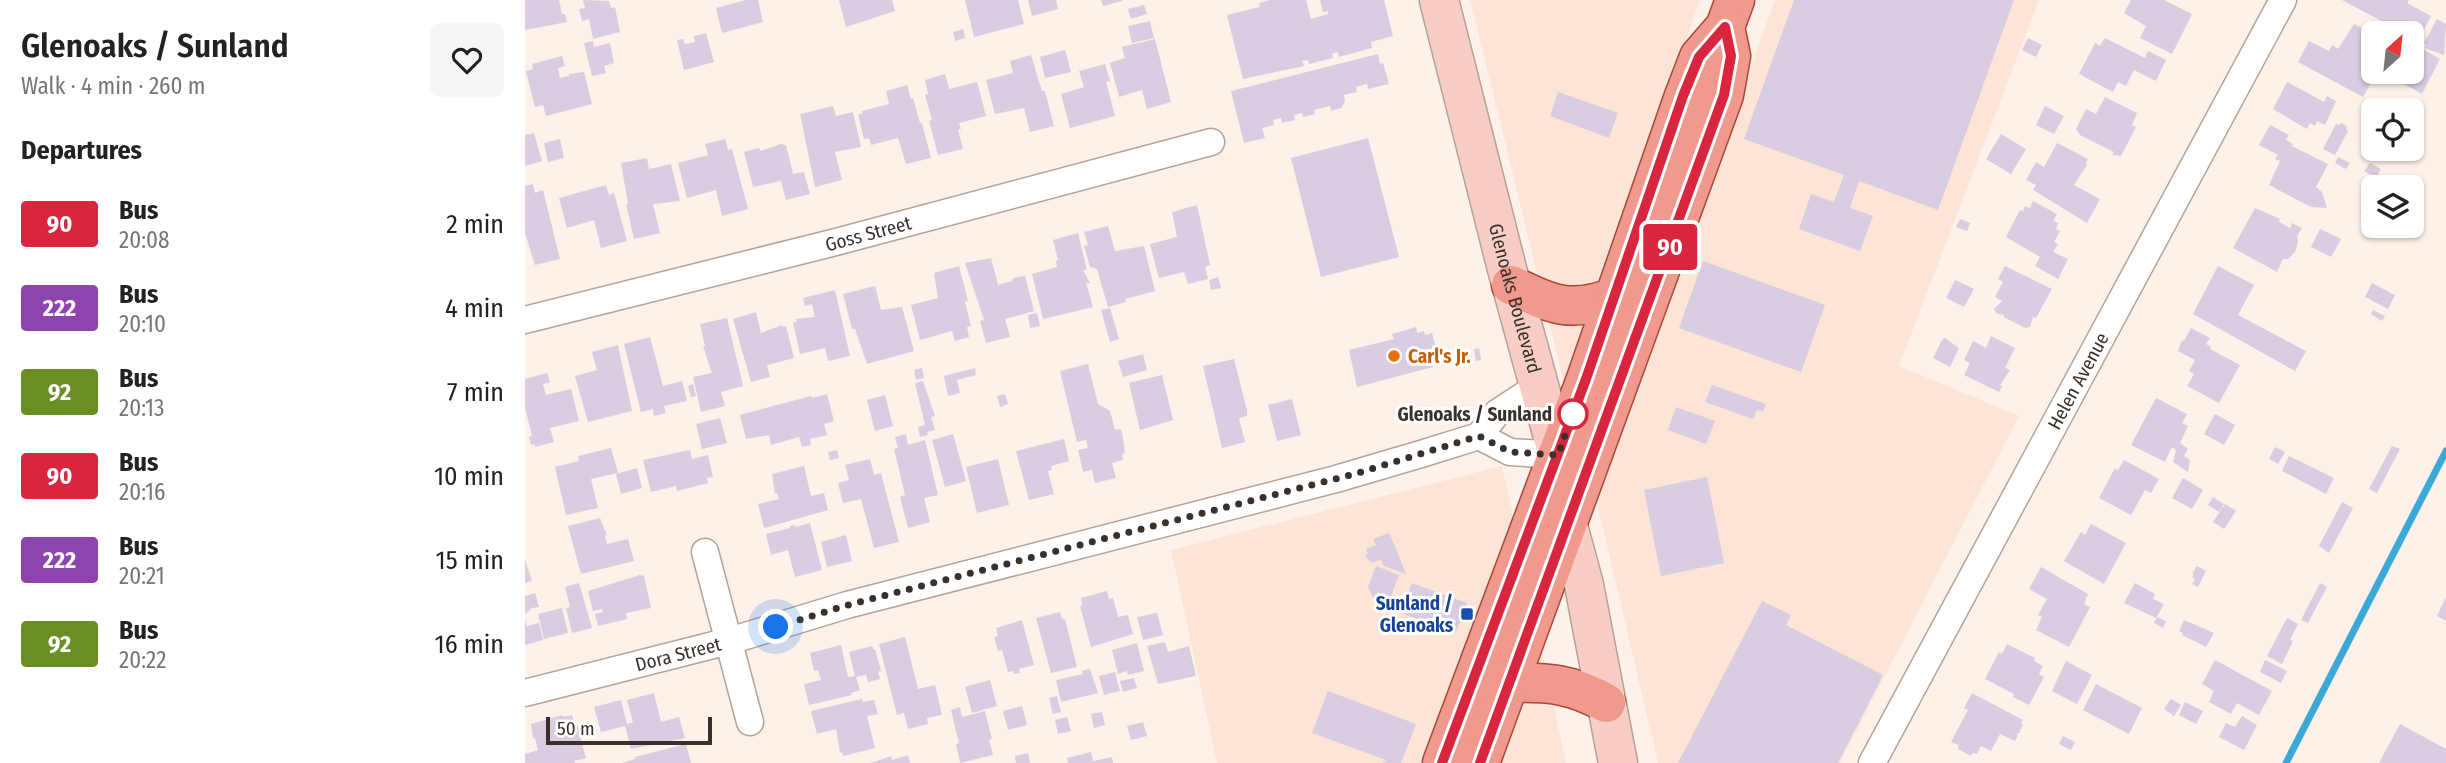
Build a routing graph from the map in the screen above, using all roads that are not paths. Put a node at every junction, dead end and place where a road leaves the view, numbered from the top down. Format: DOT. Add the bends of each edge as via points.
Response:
graph roads {
  1 [pos="1439,0"];
  2 [pos="2283,0"];
  3 [pos="1730,14"];
  4 [pos="1211,142"];
  5 [pos="1511,285"];
  6 [pos="1614,297"];
  7 [pos="525,320"];
  8 [pos="1540,385"];
  9 [pos="1479,436"];
  10 [pos="1558,455"];
  11 [pos="1567,522"];
  12 [pos="705,552"];
  13 [pos="729,641"];
  14 [pos="1511,683"];
  15 [pos="525,693"];
  16 [pos="1606,703"];
  17 [pos="751,722"];
  18 [pos="1442,763"];
  19 [pos="1481,763"];
  20 [pos="1618,763"];
  21 [pos="1872,763"];
  1 -- 5 [label="main road, Glenoaks Boulevard"];
  2 -- 21 [label="street, Helen Avenue"];
  3 -- 6 [label="main road" via="1699,57"];
  3 -- 11 [label="main road" via="1731,56 1724,95"];
  4 -- 7 [label="street, Goss Street"];
  5 -- 6 [label="main road" via="1564,307 1597,304"];
  5 -- 8 [label="main road, Glenoaks Boulevard"];
  6 -- 10 [label="main road"];
  8 -- 9 [label="street" via="1497,413"];
  8 -- 10 [label="main road, Glenoaks Boulevard"];
  9 -- 10 [label="street" via="1510,452"];
  9 -- 13 [label="street, Dora Street" via="1379,467 848,605"];
  10 -- 11 [label="main road, Glenoaks Boulevard"];
  10 -- 18 [label="main road"];
  11 -- 14 [label="main road"];
  11 -- 16 [label="main road, Glenoaks Boulevard"];
  12 -- 13 [label="street"];
  13 -- 15 [label="street, Dora Street"];
  13 -- 17 [label="street"];
  14 -- 16 [label="main road" via="1560,684"];
  14 -- 19 [label="main road"];
  16 -- 20 [label="main road, Glenoaks Boulevard"];
}
